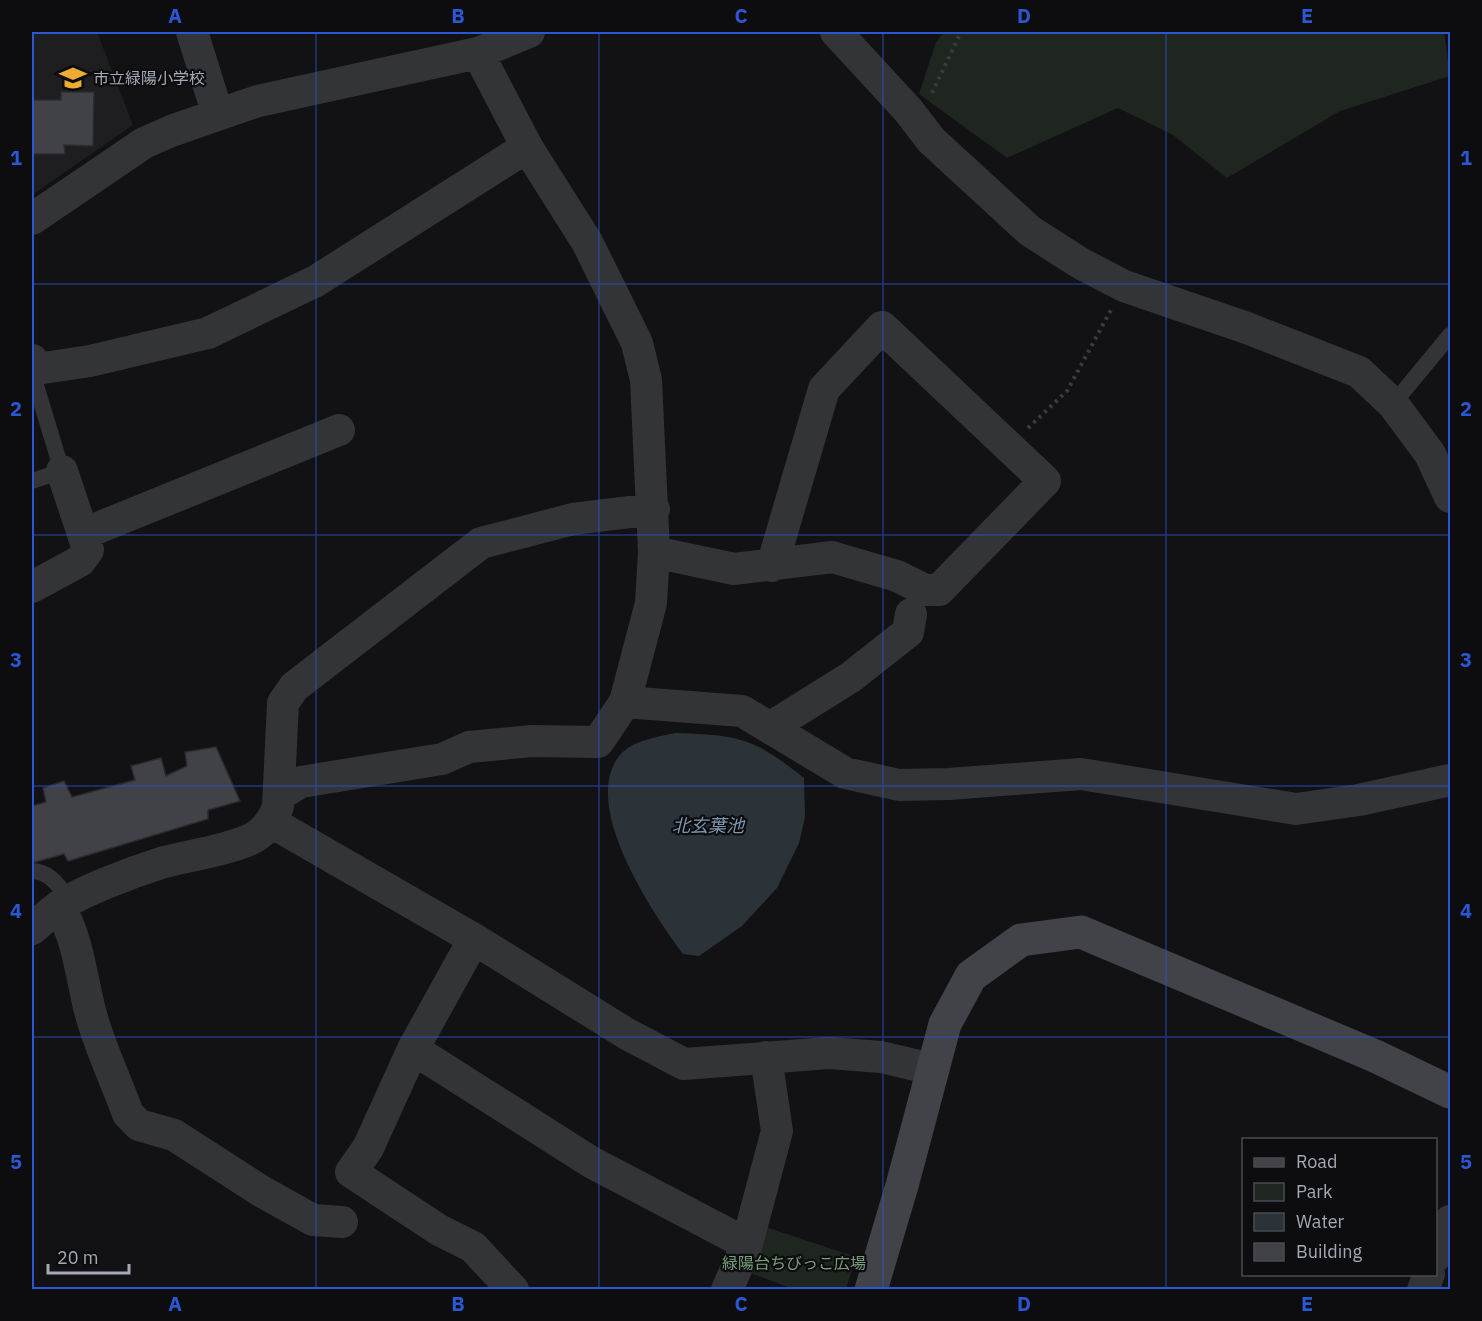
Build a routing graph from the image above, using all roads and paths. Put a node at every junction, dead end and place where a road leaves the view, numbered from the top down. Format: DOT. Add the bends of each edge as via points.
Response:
graph roads {
  1 [pos="192,32"];
  2 [pos="530,32"];
  3 [pos="836,32"];
  4 [pos="961,32"];
  5 [pos="478,53"];
  6 [pos="218,115"];
  7 [pos="915,118"];
  8 [pos="527,147"];
  9 [pos="32,219"];
  10 [pos="1124,286"];
  11 [pos="1450,335"];
  12 [pos="34,364"];
  13 [pos="1393,404"];
  14 [pos="339,430"];
  15 [pos="1009,447"];
  16 [pos="62,471"];
  17 [pos="32,481"];
  18 [pos="1450,497"];
  19 [pos="654,509"];
  20 [pos="83,534"];
  21 [pos="654,552"];
  22 [pos="772,566"];
  23 [pos="32,587"];
  24 [pos="911,614"];
  25 [pos="625,702"];
  26 [pos="771,727"];
  27 [pos="1450,780"];
  28 [pos="275,809"];
  29 [pos="32,871"];
  30 [pos="64,904"];
  31 [pos="32,929"];
  32 [pos="474,939"];
  33 [pos="413,1049"];
  34 [pos="766,1057"];
  35 [pos="932,1069"];
  36 [pos="1450,1092"];
  37 [pos="342,1222"];
  38 [pos="1450,1222"];
  39 [pos="747,1244"];
  40 [pos="1437,1254"];
  41 [pos="513,1290"];
  42 [pos="727,1290"];
  43 [pos="871,1290"];
  1 -- 6 [label="street"];
  2 -- 5 [label="street"];
  3 -- 7 [label="street"];
  4 -- 7 [label="path" via="925,108"];
  5 -- 6 [label="street" via="258,101"];
  5 -- 8 [label="street"];
  6 -- 9 [label="street" via="144,143"];
  7 -- 10 [label="street" via="931,140 1030,231"];
  8 -- 12 [label="street" via="316,281 208,333 90,361"];
  8 -- 19 [label="street" via="587,242 638,343 645,380"];
  10 -- 13 [label="street" via="1359,372"];
  10 -- 15 [label="path" via="1067,390"];
  11 -- 13 [label="lane"];
  12 -- 16 [label="lane" via="35,382"];
  13 -- 18 [label="street" via="1430,454"];
  14 -- 20 [label="street"];
  15 -- 22 [label="street" via="1045,481 939,590 925,590 897,576 832,557"];
  15 -- 22 [label="street" via="882,327 824,389"];
  16 -- 17 [label="lane"];
  16 -- 20 [label="street"];
  19 -- 21 [label="street"];
  19 -- 28 [label="street" via="573,519 481,543 294,687 283,703"];
  20 -- 23 [label="street" via="88,550 80,561"];
  21 -- 22 [label="street" via="734,569"];
  21 -- 25 [label="street" via="651,603"];
  24 -- 26 [label="street" via="908,632 851,677"];
  25 -- 26 [label="street" via="741,711"];
  25 -- 28 [label="street" via="598,742 532,741 469,747 442,759 301,782"];
  26 -- 27 [label="street" via="845,773 899,785 1081,774 1296,809"];
  28 -- 30 [label="street" via="251,840 161,863"];
  28 -- 32 [label="street"];
  29 -- 30 [label="lane" via="41,871 53,880"];
  30 -- 31 [label="street"];
  30 -- 37 [label="street" via="90,1013 128,1114 139,1125 174,1136 313,1220"];
  32 -- 33 [label="street"];
  32 -- 34 [label="street" via="627,1034 684,1064"];
  33 -- 39 [label="street" via="591,1162"];
  33 -- 41 [label="street" via="368,1148 351,1172 439,1230 473,1247"];
  34 -- 35 [label="street" via="881,1057"];
  34 -- 39 [label="street" via="777,1131"];
  35 -- 36 [label="street" via="945,1024 971,976 1021,940 1081,933 1375,1056"];
  35 -- 43 [label="street"];
  38 -- 40 [label="street"];
  39 -- 42 [label="street"];
}
